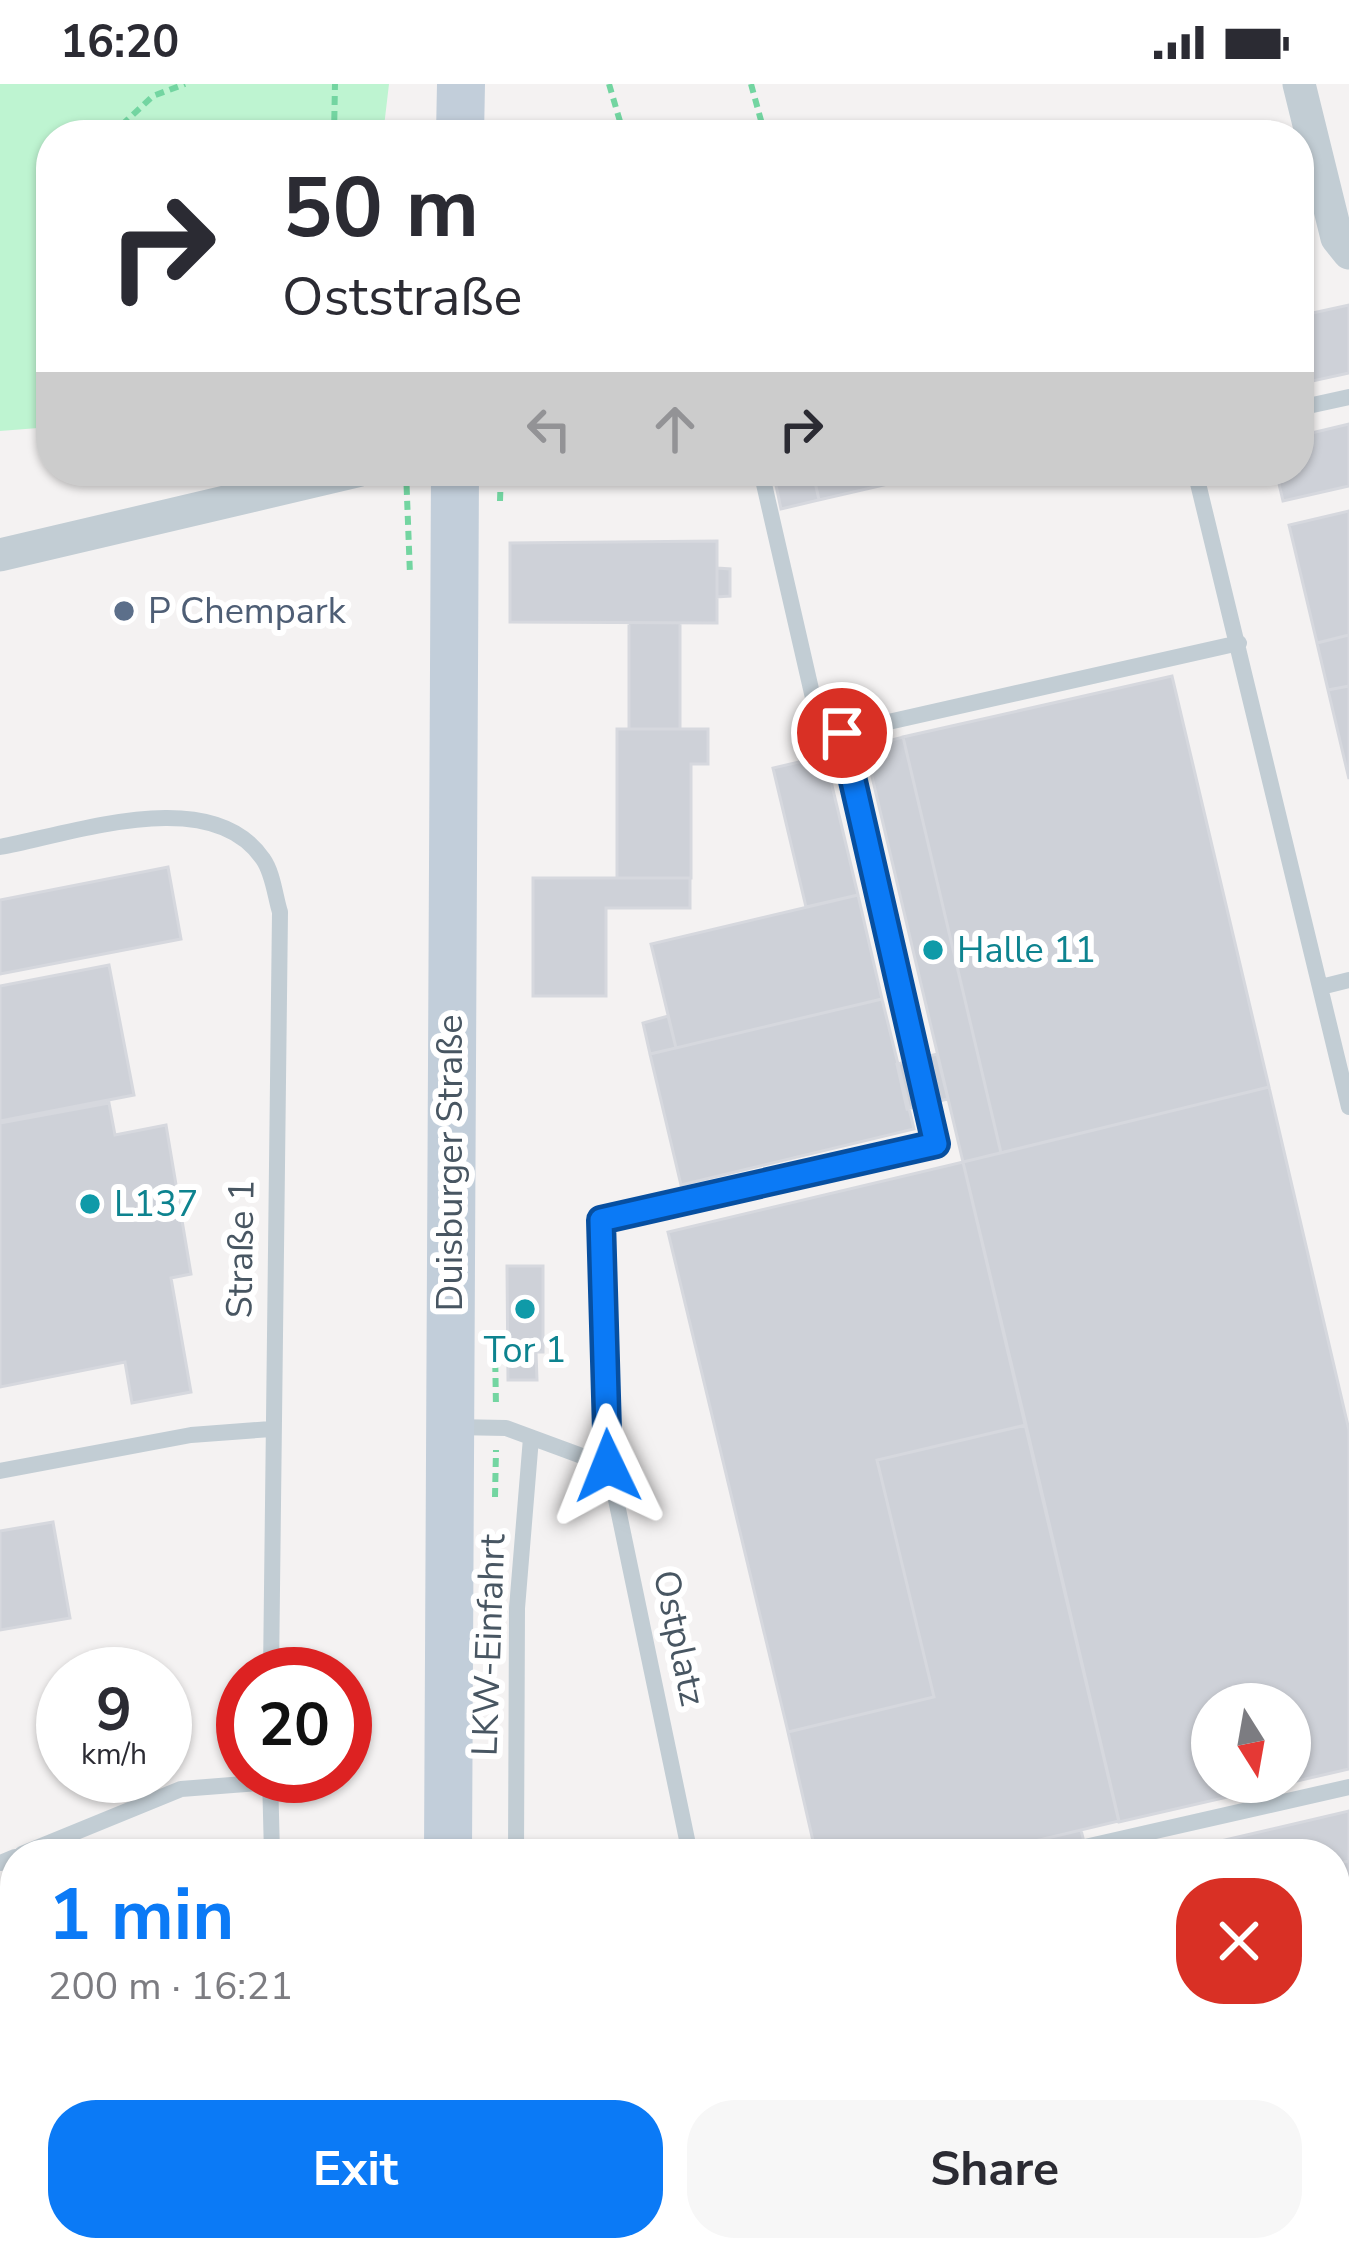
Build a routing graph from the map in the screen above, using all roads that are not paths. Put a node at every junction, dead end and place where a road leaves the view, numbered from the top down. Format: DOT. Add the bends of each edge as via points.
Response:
graph roads {
  1 [pos="460,84"];
  2 [pos="1299,84"];
  3 [pos="460,120"];
  4 [pos="1309,120"];
  5 [pos="1314,138"];
  6 [pos="1346,253"];
  7 [pos="1349,397"];
  8 [pos="1314,405"];
  9 [pos="295,486"];
  10 [pos="455,486"];
  11 [pos="764,486"];
  12 [pos="1199,486"];
  13 [pos="0,556"];
  14 [pos="1239,643"];
  15 [pos="842,733"];
  16 [pos="0,847"];
  17 [pos="1349,980"];
  18 [pos="1321,987"];
  19 [pos="1349,1107"];
  20 [pos="448,1426"];
  21 [pos="271,1429"];
  22 [pos="531,1438"];
  23 [pos="608,1466"];
  24 [pos="0,1471"];
  25 [pos="271,1647"];
  26 [pos="216,1785"];
  27 [pos="1349,1787"];
  28 [pos="271,1803"];
  29 [pos="58,1839"];
  30 [pos="272,1839"];
  31 [pos="448,1839"];
  32 [pos="516,1839"];
  33 [pos="687,1839"];
  34 [pos="1120,1839"];
  1 -- 3 [label="main road"];
  2 -- 4 [label="street"];
  5 -- 6 [label="street"];
  7 -- 8 [label="lane"];
  9 -- 13 [label="street"];
  10 -- 20 [label="main road, Duisburger Straße"];
  11 -- 15 [label="lane" via="822,737"];
  12 -- 14 [label="lane"];
  14 -- 15 [label="lane"];
  14 -- 18 [label="lane"];
  15 -- 23 [label="lane, Ostplatz" via="936,1144 601,1220"];
  16 -- 21 [label="lane, Straße 1" via="165,816 213,820 243,836 266,862 280,913"];
  17 -- 18 [label="lane"];
  18 -- 19 [label="lane"];
  20 -- 22 [label="lane" via="506,1428"];
  20 -- 31 [label="main road, Duisburger Straße"];
  21 -- 24 [label="lane" via="191,1435"];
  21 -- 25 [label="lane, Straße 1"];
  22 -- 23 [label="lane"];
  22 -- 32 [label="lane, LKW-Einfahrt" via="517,1608"];
  23 -- 33 [label="lane, Ostplatz"];
  26 -- 29 [label="lane" via="181,1789"];
  27 -- 34 [label="lane"];
  28 -- 30 [label="lane"];
}
